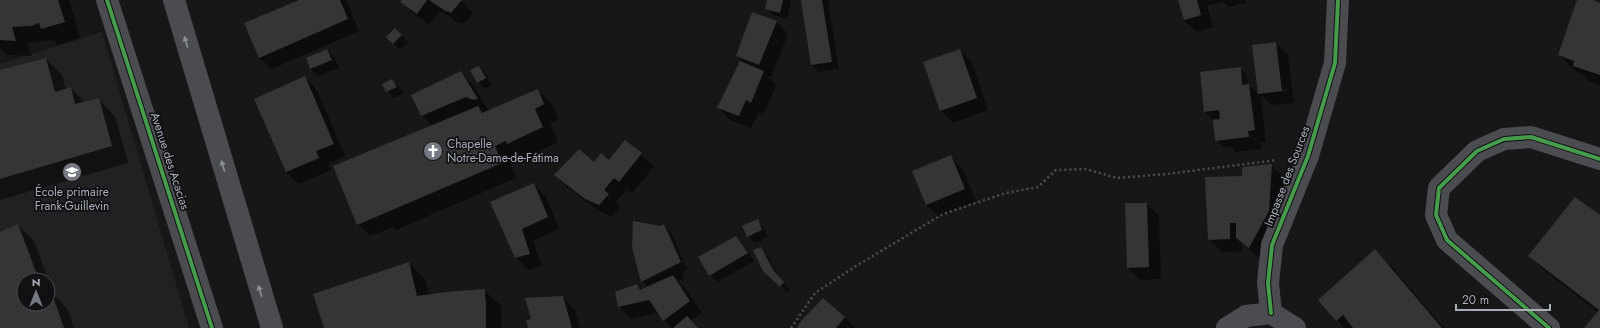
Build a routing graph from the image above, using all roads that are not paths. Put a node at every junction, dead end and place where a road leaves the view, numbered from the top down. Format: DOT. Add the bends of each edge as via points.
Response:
graph roads {
  1 [pos="107,0"];
  2 [pos="174,0"];
  3 [pos="1338,0"];
  4 [pos="1600,158"];
  5 [pos="1271,313"];
  6 [pos="212,328"];
  7 [pos="272,328"];
  8 [pos="1227,328"];
  9 [pos="1295,328"];
  10 [pos="1549,328"];
  1 -- 6 [label="street, Avenue des Acacias"];
  7 -- 2 [label="street, one-way"];
  3 -- 5 [label="street, Impasse des Sources" via="1335,63 1308,156 1272,245 1268,283"];
  4 -- 10 [label="street" via="1530,137 1504,139 1477,151 1439,188 1436,215 1447,240"];
  5 -- 8 [label="street" via="1246,316"];
  5 -- 9 [label="street"];
}
